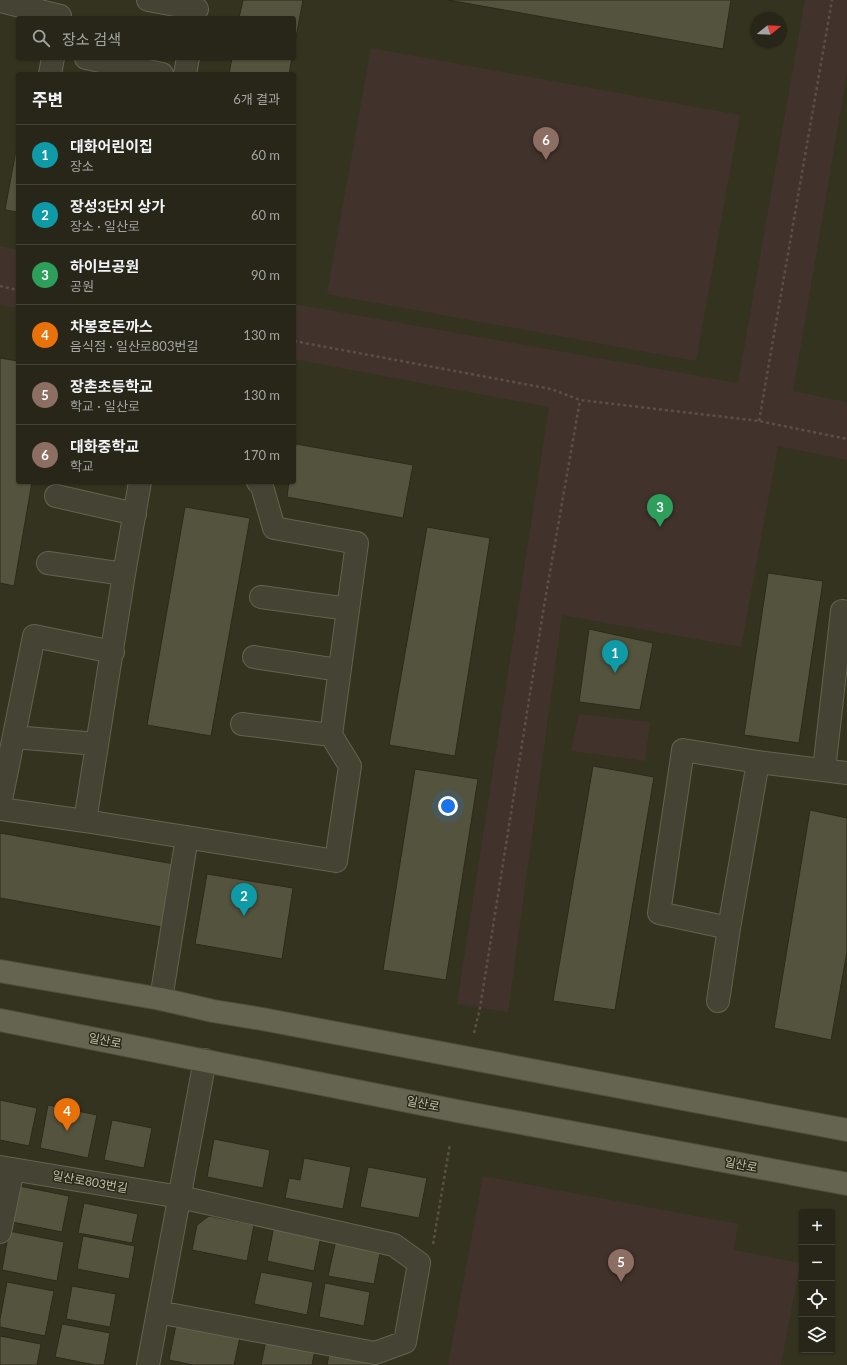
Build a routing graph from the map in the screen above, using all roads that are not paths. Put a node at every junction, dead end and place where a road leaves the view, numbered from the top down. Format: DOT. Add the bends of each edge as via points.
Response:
graph roads {
  1 [pos="148,0"];
  2 [pos="0,1"];
  3 [pos="197,9"];
  4 [pos="61,11"];
  5 [pos="53,60"];
  6 [pos="96,60"];
  7 [pos="188,60"];
  8 [pos="50,72"];
  9 [pos="152,72"];
  10 [pos="185,72"];
  11 [pos="140,484"];
  12 [pos="261,484"];
  13 [pos="56,496"];
  14 [pos="135,514"];
  15 [pos="48,563"];
  16 [pos="124,574"];
  17 [pos="261,597"];
  18 [pos="348,609"];
  19 [pos="847,612"];
  20 [pos="113,652"];
  21 [pos="254,657"];
  22 [pos="339,670"];
  23 [pos="242,724"];
  24 [pos="331,735"];
  25 [pos="14,737"];
  26 [pos="97,744"];
  27 [pos="758,762"];
  28 [pos="824,770"];
  29 [pos="847,773"];
  30 [pos="0,805"];
  31 [pos="0,809"];
  32 [pos="86,822"];
  33 [pos="187,837"];
  34 [pos="729,928"];
  35 [pos="0,971"];
  36 [pos="161,999"];
  37 [pos="718,1001"];
  38 [pos="0,1020"];
  39 [pos="205,1060"];
  40 [pos="847,1130"];
  41 [pos="6,1168"];
  42 [pos="847,1184"];
  43 [pos="180,1197"];
  44 [pos="0,1232"];
  45 [pos="158,1312"];
  46 [pos="148,1365"];
  1 -- 3 [label="street"];
  2 -- 4 [label="street"];
  5 -- 8 [label="street"];
  6 -- 9 [label="street"];
  7 -- 10 [label="street"];
  11 -- 14 [label="street"];
  12 -- 18 [label="street" via="274,528 357,543"];
  13 -- 14 [label="street"];
  14 -- 16 [label="street"];
  15 -- 16 [label="street"];
  16 -- 20 [label="street"];
  17 -- 18 [label="street"];
  18 -- 22 [label="street"];
  19 -- 28 [label="street" via="842,611"];
  20 -- 25 [label="street" via="34,636"];
  20 -- 26 [label="street"];
  21 -- 22 [label="street"];
  22 -- 24 [label="street"];
  23 -- 24 [label="street"];
  24 -- 33 [label="street" via="350,766 336,861"];
  25 -- 26 [label="street"];
  25 -- 30 [label="street"];
  26 -- 32 [label="street"];
  27 -- 28 [label="street"];
  27 -- 34 [label="street"];
  27 -- 34 [label="street" via="683,750 659,913"];
  28 -- 29 [label="street"];
  31 -- 32 [label="street"];
  32 -- 33 [label="street"];
  33 -- 36 [label="street"];
  34 -- 37 [label="street"];
  35 -- 36 [label="main road"];
  36 -- 40 [label="main road" via="213,1011"];
  38 -- 39 [label="main road, 일산로"];
  39 -- 42 [label="main road, 일산로" via="457,1111"];
  39 -- 43 [label="street"];
  41 -- 43 [label="street, 일산로803번길"];
  41 -- 44 [label="street"];
  43 -- 45 [label="street"];
  43 -- 45 [label="street, 일산로803번길" via="394,1245 419,1263 405,1342 375,1353"];
  45 -- 46 [label="street"];
}
